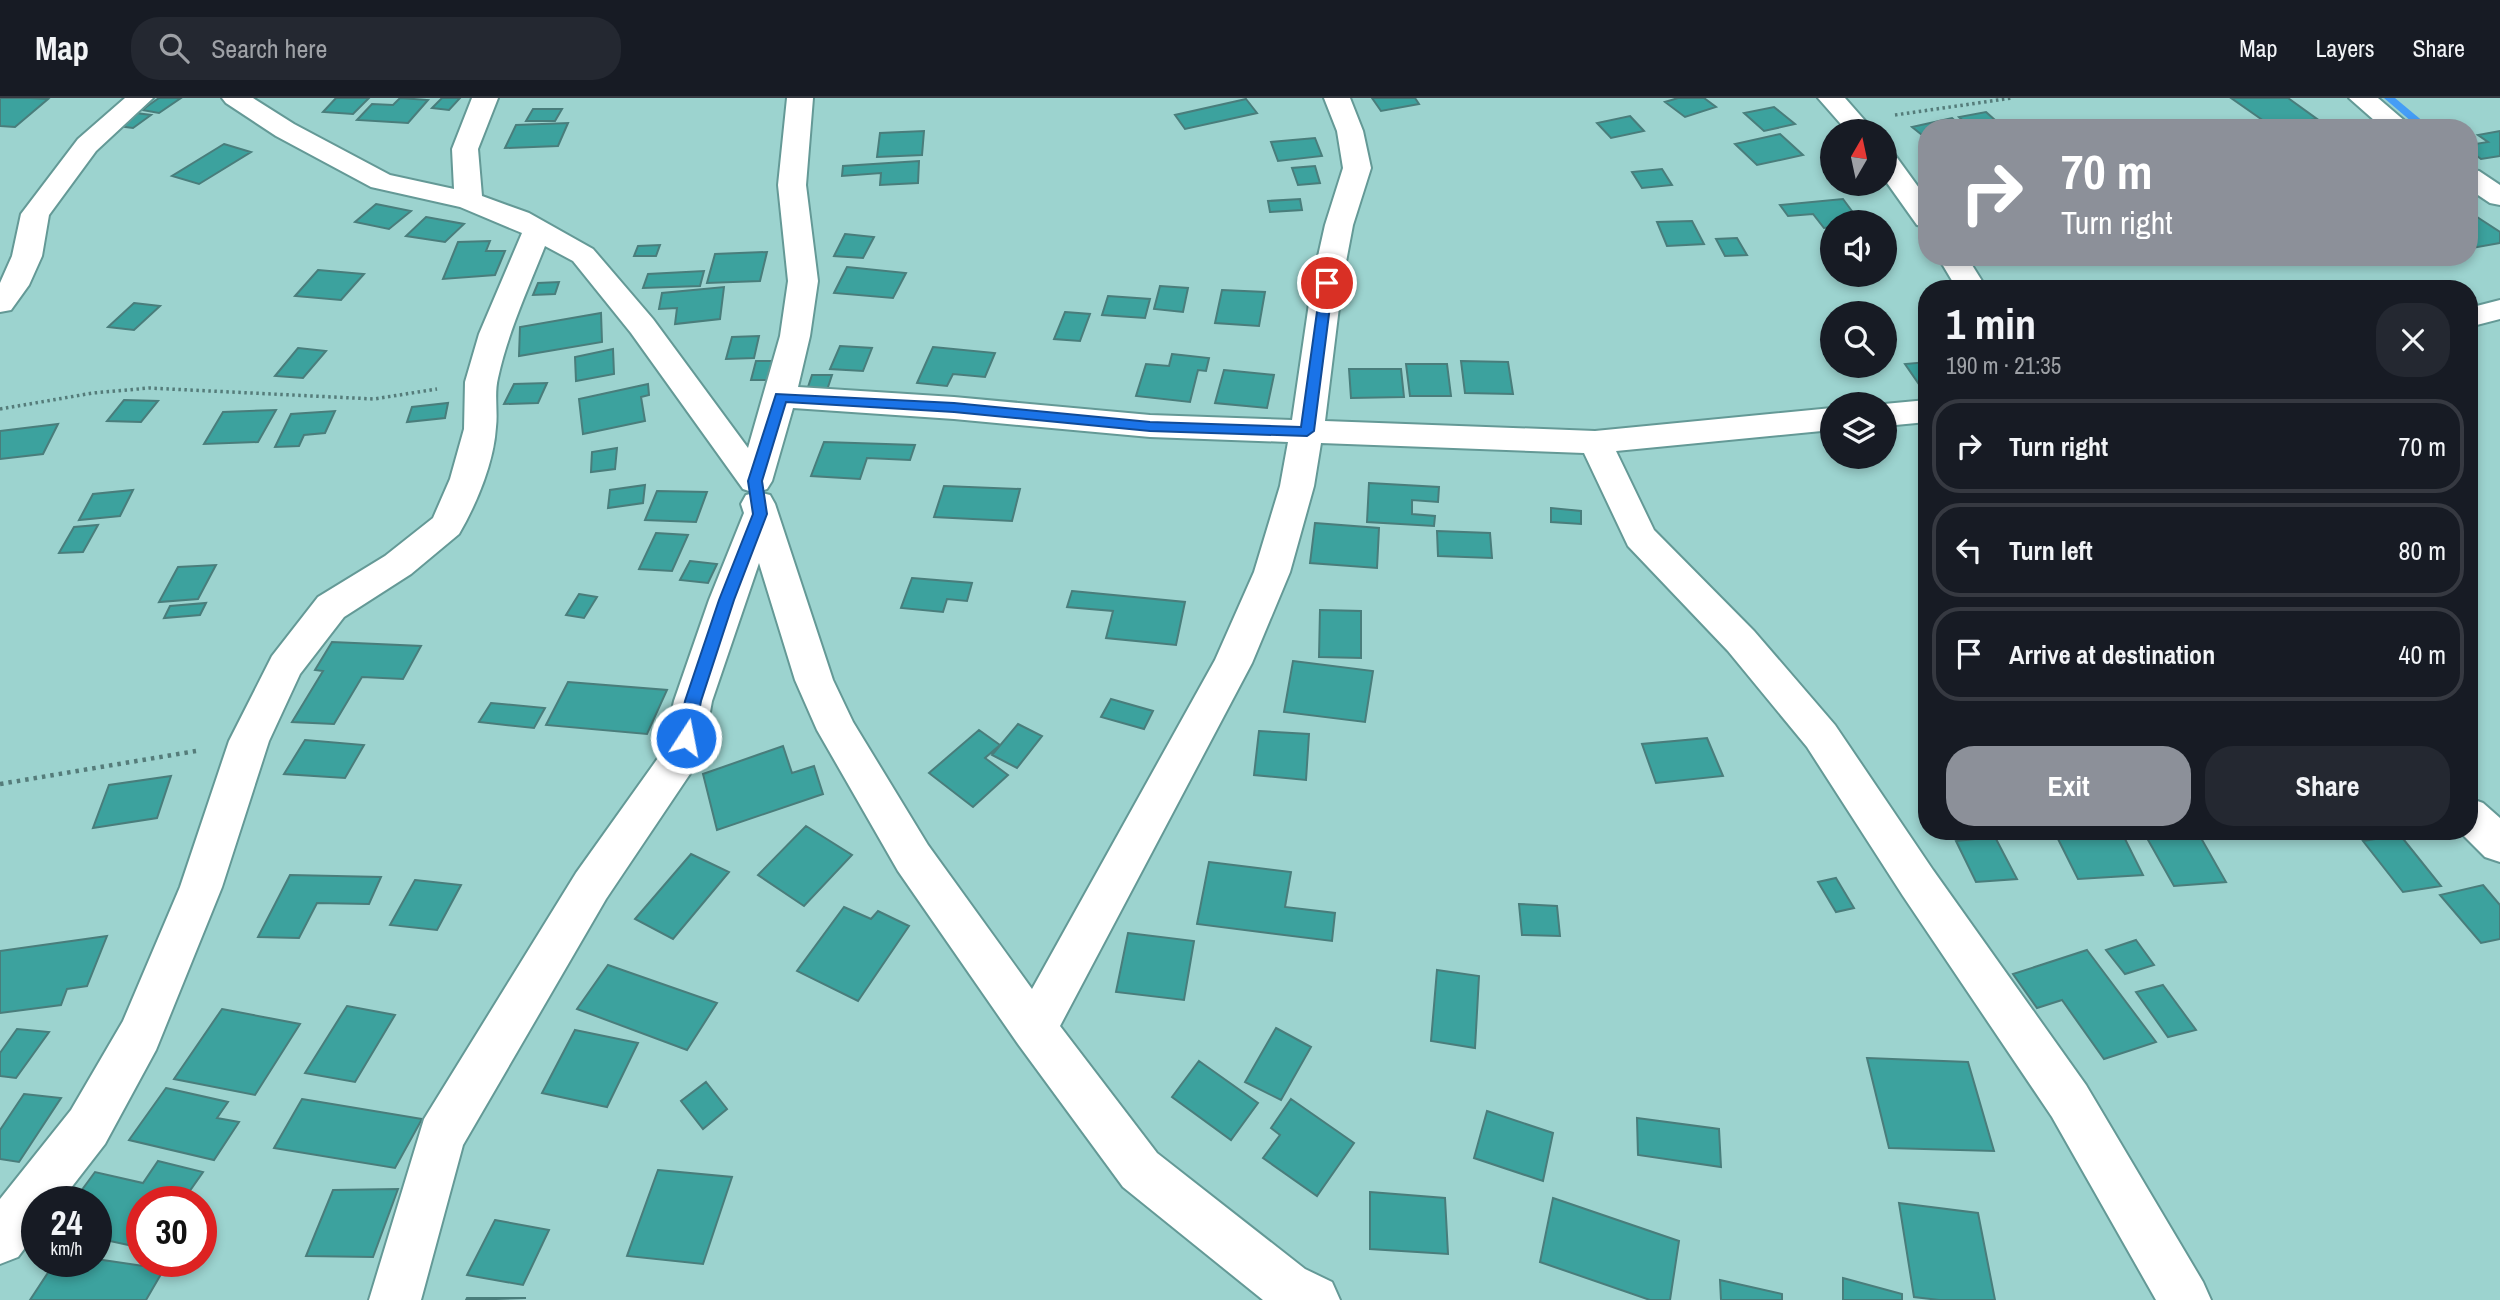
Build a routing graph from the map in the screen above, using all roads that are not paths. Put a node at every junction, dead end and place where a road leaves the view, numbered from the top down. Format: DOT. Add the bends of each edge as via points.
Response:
graph roads {
  1 [pos="140,98"];
  2 [pos="235,98"];
  3 [pos="485,98"];
  4 [pos="800,98"];
  5 [pos="1337,98"];
  6 [pos="1831,98"];
  7 [pos="2362,98"];
  8 [pos="1850,119"];
  9 [pos="2389,119"];
  10 [pos="1897,178"];
  11 [pos="2478,183"];
  12 [pos="2500,197"];
  13 [pos="468,201"];
  14 [pos="1918,207"];
  15 [pos="538,229"];
  16 [pos="0,303"];
  17 [pos="2500,309"];
  18 [pos="2478,315"];
  19 [pos="780,397"];
  20 [pos="1918,412"];
  21 [pos="1897,414"];
  22 [pos="1820,420"];
  23 [pos="1307,431"];
  24 [pos="1595,442"];
  25 [pos="757,498"];
  26 [pos="2478,823"];
  27 [pos="2500,844"];
  28 [pos="1034,1029"];
  29 [pos="0,1239"];
  30 [pos="1296,1296"];
  31 [pos="395,1300"];
  32 [pos="2185,1300"];
  1 -- 16 [label="street" via="87,145 35,214 27,256"];
  2 -- 13 [label="street" via="381,181"];
  3 -- 13 [label="street" via="465,149"];
  4 -- 19 [label="street" via="792,185 803,281"];
  5 -- 23 [label="street" via="1357,167 1327,283"];
  6 -- 8 [label="street"];
  7 -- 9 [label="street"];
  10 -- 14 [label="street"];
  11 -- 12 [label="street"];
  13 -- 15 [label="street"];
  15 -- 25 [label="street" via="583,255 642,326"];
  15 -- 29 [label="street" via="494,334 481,382 480,429 467,479 447,525 398,565 331,607 285,666 249,741 201,887 140,1035 88,1126"];
  17 -- 18 [label="street"];
  19 -- 23 [label="street" via="1150,426"];
  19 -- 25 [label="street"];
  20 -- 21 [label="street"];
  22 -- 24 [label="street"];
  23 -- 24 [label="street"];
  23 -- 28 [label="street" via="1297,486 1272,572 1233,663"];
  24 -- 32 [label="street" via="1640,537 1741,640 1821,736 2069,1101"];
  25 -- 28 [label="street" via="814,680 837,730 913,858"];
  25 -- 31 [label="street" via="693,701 682,756 591,886 441,1136"];
  26 -- 27 [label="street"];
  28 -- 30 [label="street" via="1140,1170"];
}
